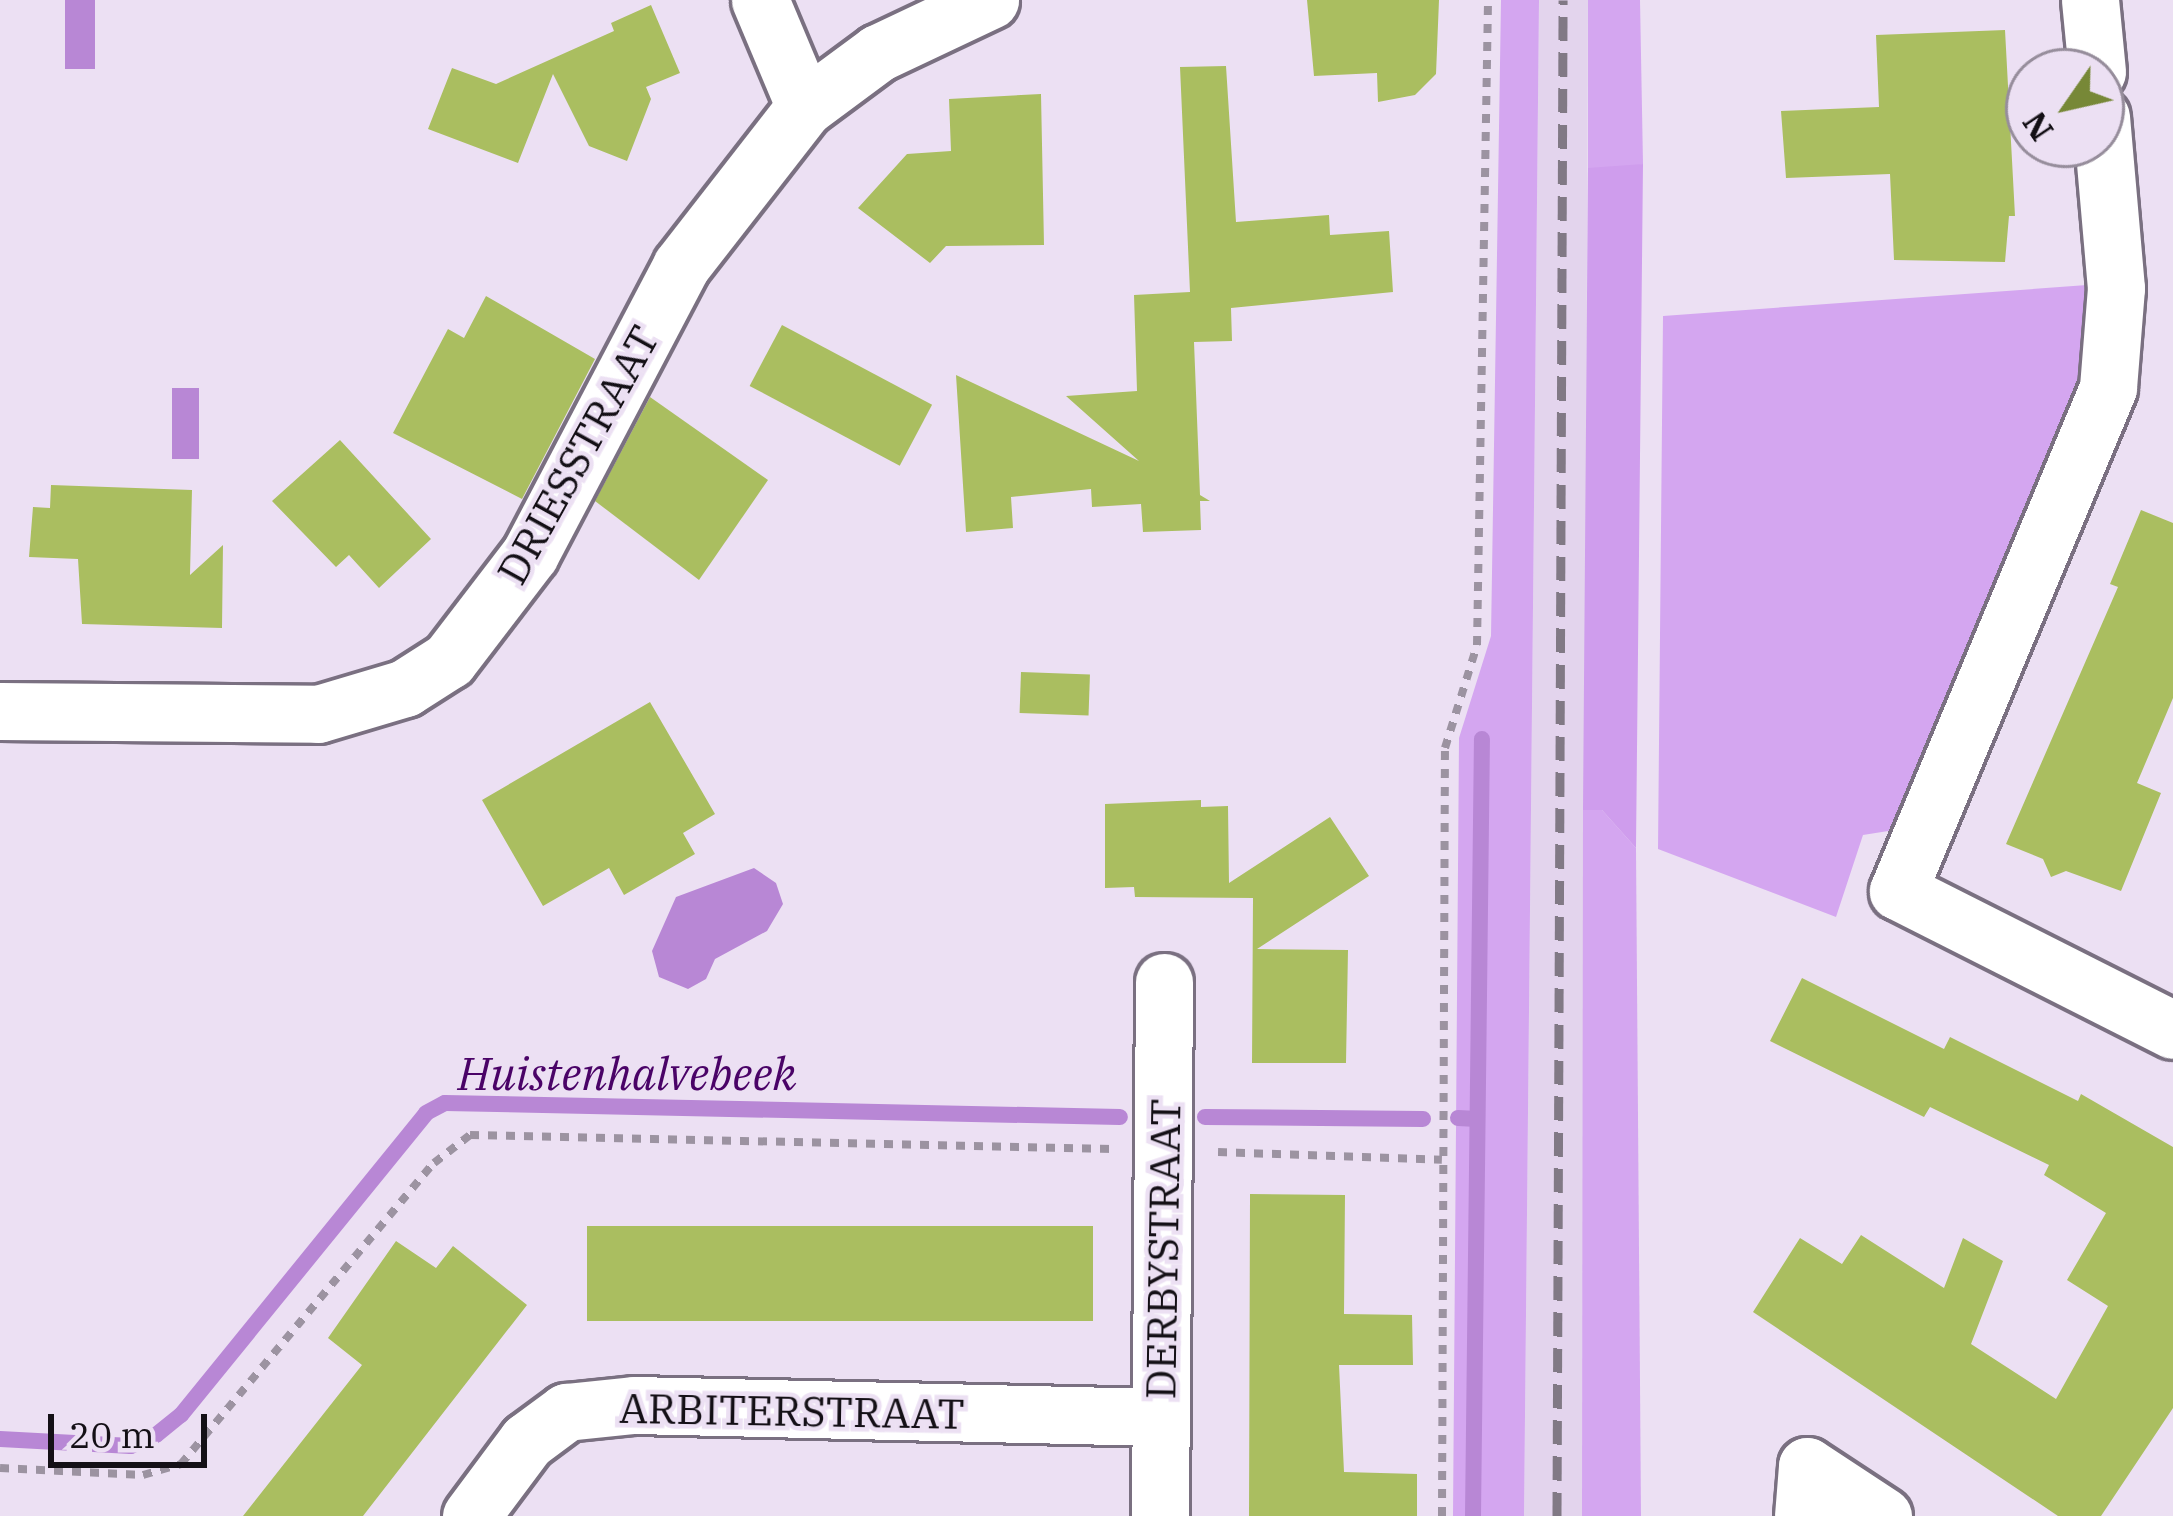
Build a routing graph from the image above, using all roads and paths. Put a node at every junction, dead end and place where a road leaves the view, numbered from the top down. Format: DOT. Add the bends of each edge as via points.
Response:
graph roads {
  1 [pos="760,0"];
  2 [pos="990,0"];
  3 [pos="1488,0"];
  4 [pos="2090,0"];
  5 [pos="2095,48"];
  6 [pos="805,107"];
  7 [pos="2105,168"];
  8 [pos="0,711"];
  9 [pos="1165,982"];
  10 [pos="2173,1030"];
  11 [pos="1166,1150"];
  12 [pos="1442,1160"];
  13 [pos="1160,1417"];
  14 [pos="0,1468"];
  15 [pos="471,1516"];
  16 [pos="1160,1516"];
  17 [pos="1442,1516"];
  18 [pos="1803,1516"];
  19 [pos="1883,1516"];
  1 -- 6 [label="street"];
  2 -- 6 [label="street, DRIESSTRAAT" via="878,53"];
  3 -- 12 [label="path" via="1477,645 1444,748"];
  4 -- 5 [label="street"];
  6 -- 8 [label="street, DRIESSTRAAT" via="681,266 530,554 449,660 405,688 318,714"];
  7 -- 10 [label="street" via="2116,288 2108,388 1898,891"];
  9 -- 11 [label="street, DERBYSTRAAT"];
  11 -- 12 [label="path"];
  11 -- 13 [label="street, DERBYSTRAAT"];
  11 -- 14 [label="path" via="470,1136 434,1163 181,1464 143,1475"];
  12 -- 17 [label="path"];
  13 -- 15 [label="street, ARBITERSTRAAT" via="634,1405 566,1412 526,1441"];
  13 -- 16 [label="street, DERBYSTRAAT"];
  18 -- 19 [label="street" via="1807,1466"];
}
